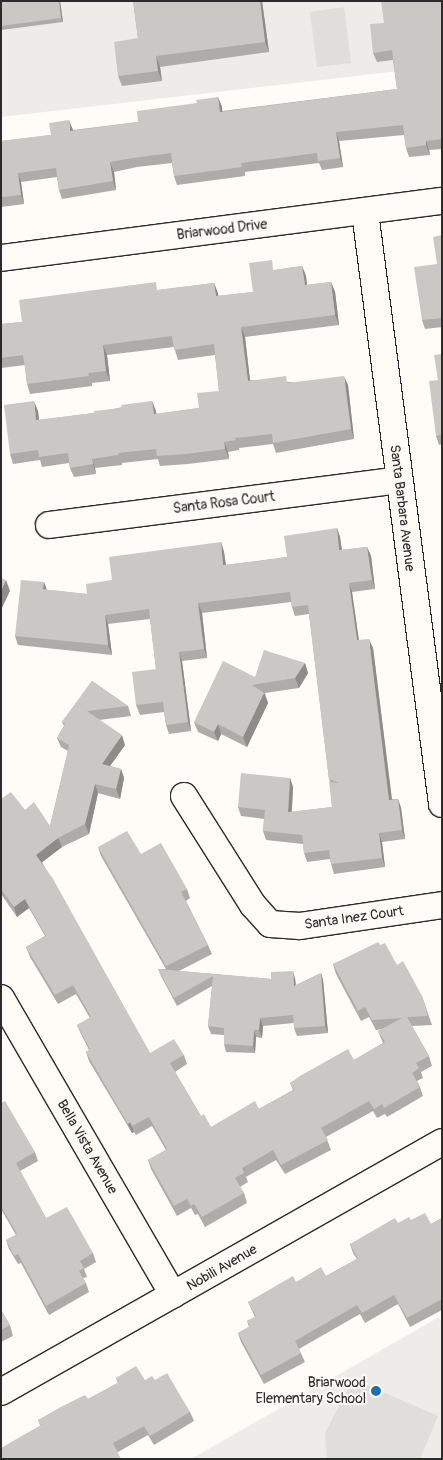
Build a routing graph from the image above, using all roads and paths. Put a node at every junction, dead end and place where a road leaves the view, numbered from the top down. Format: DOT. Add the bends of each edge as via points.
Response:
graph roads {
  1 [pos="442,200"];
  2 [pos="365,212"];
  3 [pos="1,258"];
  4 [pos="398,480"];
  5 [pos="49,525"];
  6 [pos="184,796"];
  7 [pos="442,804"];
  8 [pos="442,905"];
  9 [pos="1,998"];
  10 [pos="442,1142"];
  11 [pos="173,1295"];
  12 [pos="1,1392"];
  1 -- 2 [label="street, Briarwood Drive"];
  2 -- 3 [label="street, Briarwood Drive"];
  2 -- 4 [label="street, Santa Barbara Avenue"];
  4 -- 5 [label="street, Santa Rosa Court"];
  4 -- 7 [label="street, Santa Barbara Avenue"];
  6 -- 8 [label="street, Santa Inez Court" via="253,905 270,924 300,926"];
  9 -- 11 [label="street, Bella Vista Avenue"];
  10 -- 11 [label="street, Nobili Avenue"];
  11 -- 12 [label="street, Nobili Avenue"];
}
